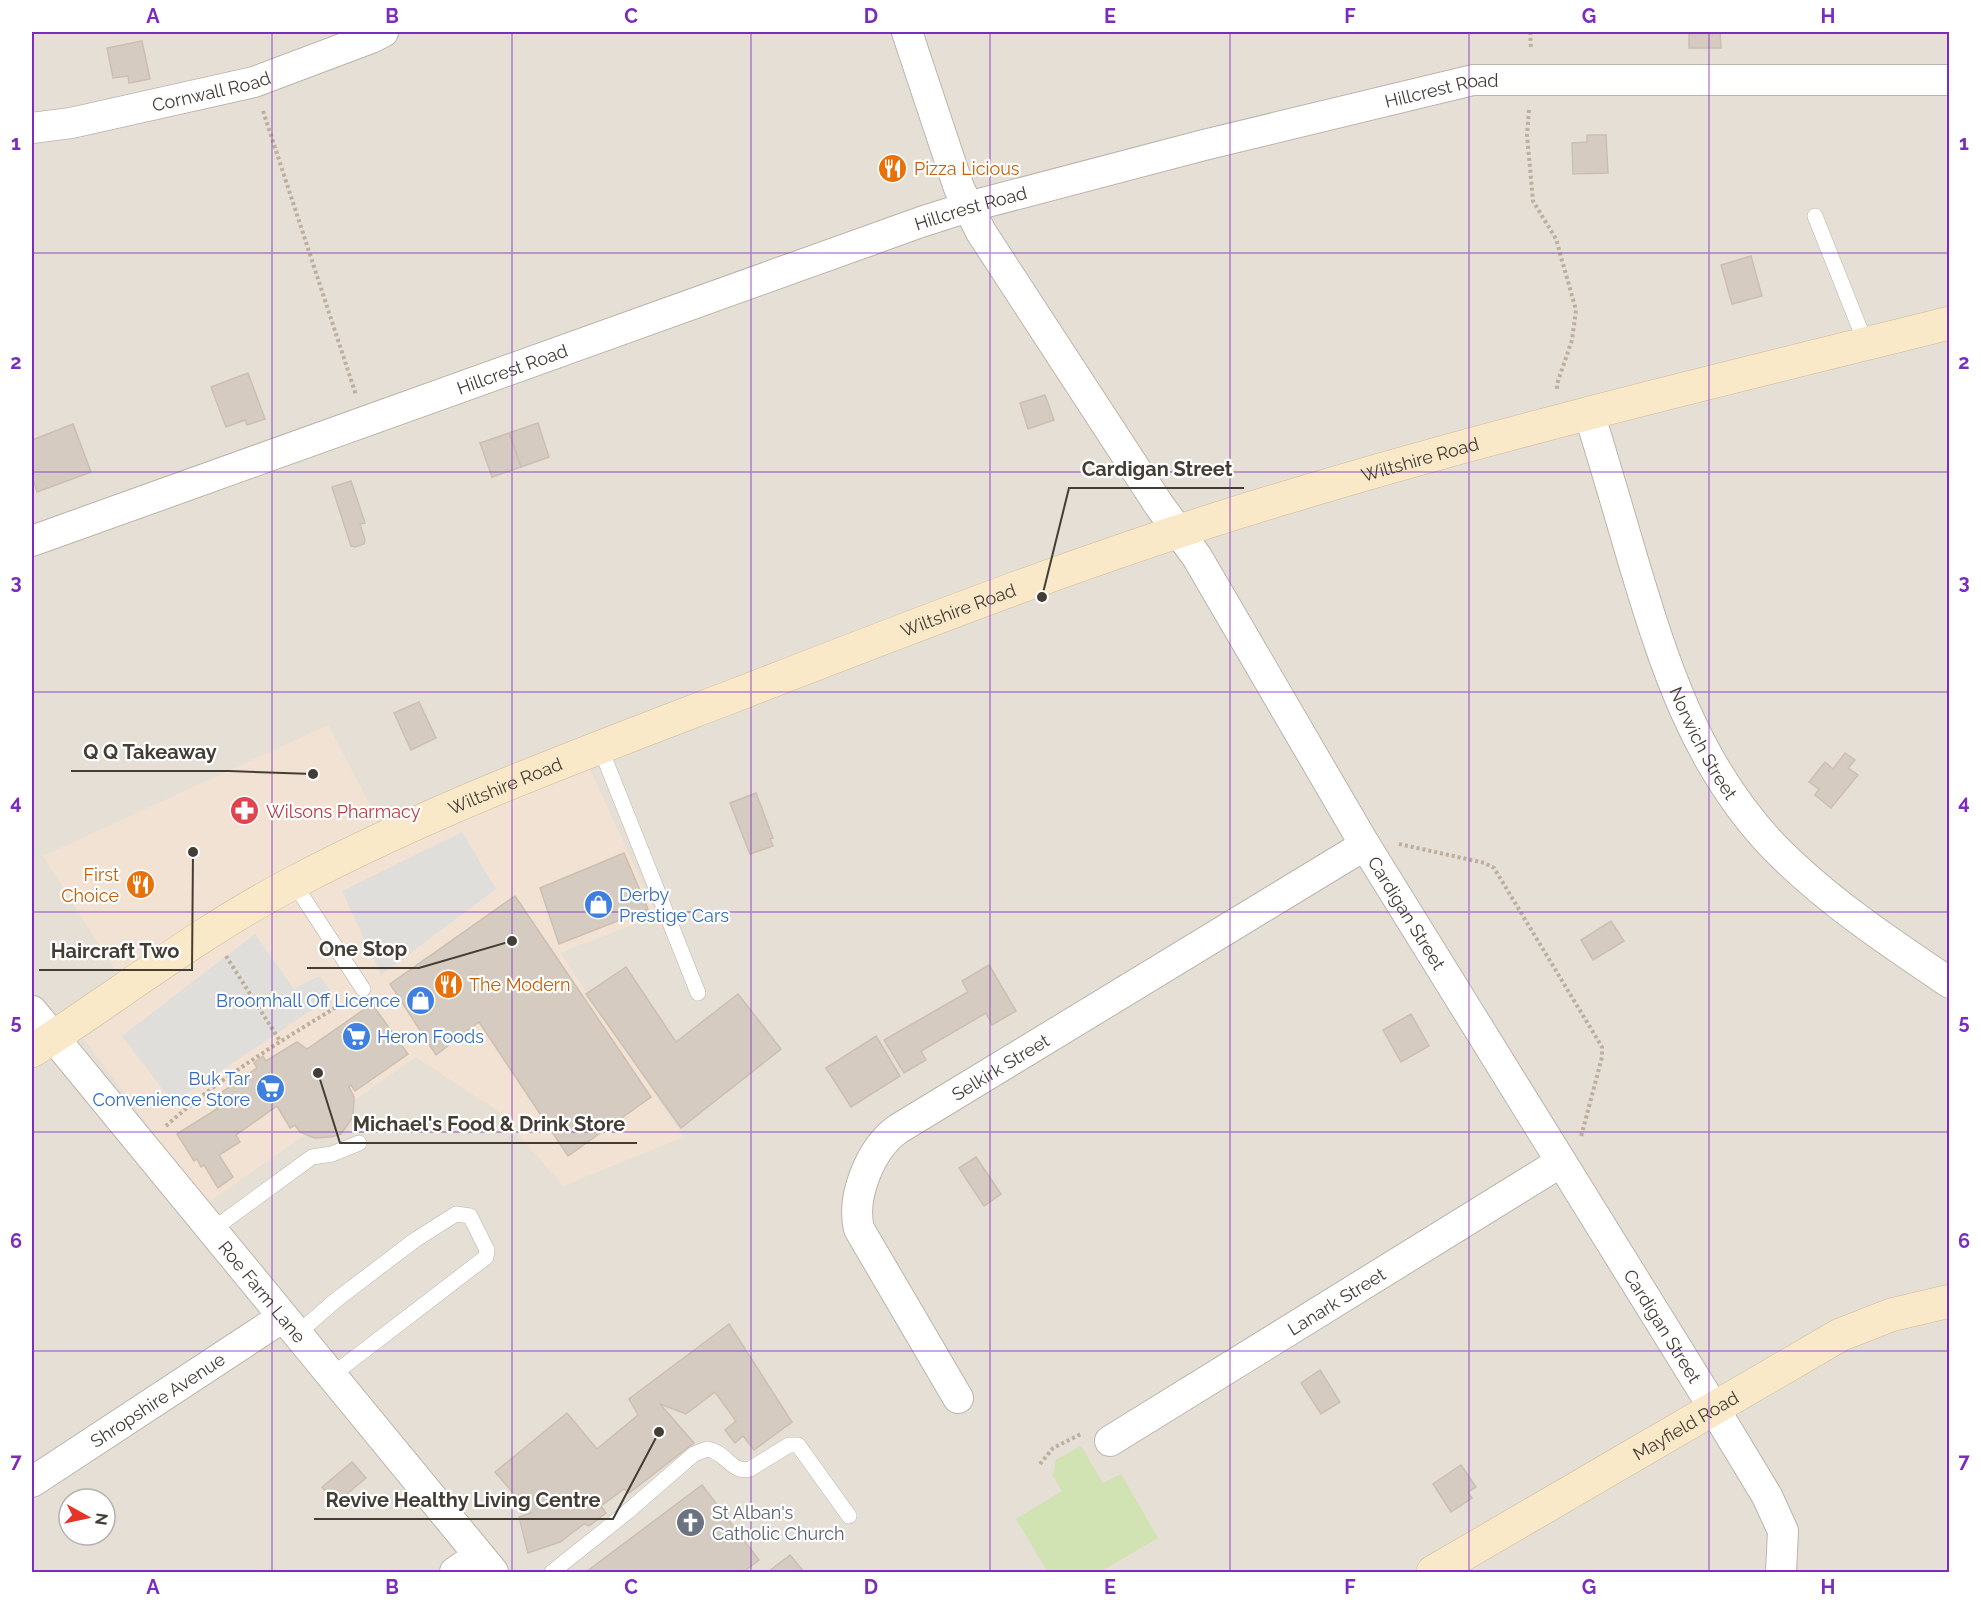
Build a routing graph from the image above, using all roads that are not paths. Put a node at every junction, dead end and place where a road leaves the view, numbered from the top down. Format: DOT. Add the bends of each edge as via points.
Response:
graph roads {
  1 [pos="383,32"];
  2 [pos="907,32"];
  3 [pos="1950,80"];
  4 [pos="32,129"];
  5 [pos="968,207"];
  6 [pos="1815,216"];
  7 [pos="1950,322"];
  8 [pos="1866,344"];
  9 [pos="1575,417"];
  10 [pos="1179,532"];
  11 [pos="32,541"];
  12 [pos="600,747"];
  13 [pos="1362,838"];
  14 [pos="293,882"];
  15 [pos="1950,983"];
  16 [pos="363,989"];
  17 [pos="698,993"];
  18 [pos="32,1011"];
  19 [pos="42,1044"];
  20 [pos="359,1143"];
  21 [pos="1566,1169"];
  22 [pos="212,1230"];
  23 [pos="1950,1301"];
  24 [pos="290,1326"];
  25 [pos="331,1376"];
  26 [pos="958,1398"];
  27 [pos="1716,1410"];
  28 [pos="1110,1442"];
  29 [pos="32,1482"];
  30 [pos="849,1516"];
  31 [pos="475,1567"];
  32 [pos="552,1572"];
  33 [pos="1433,1572"];
  34 [pos="1781,1572"];
  1 -- 4 [label="street, Cornwall Road" via="254,82"];
  2 -- 5 [label="street, Cardigan Street"];
  3 -- 5 [label="street, Hillcrest Road" via="1473,80"];
  5 -- 10 [label="street, Cardigan Street" via="995,257"];
  5 -- 11 [label="street, Hillcrest Road"];
  6 -- 8 [label="lane"];
  7 -- 8 [label="street, Wiltshire Road"];
  8 -- 9 [label="street, Wiltshire Road"];
  9 -- 10 [label="street, Wiltshire Road" via="1374,472"];
  9 -- 15 [label="street, Norwich Street" via="1676,694 1718,773 1753,822 1809,879 1890,943"];
  10 -- 12 [label="street, Wiltshire Road" via="867,644"];
  10 -- 13 [label="street, Cardigan Street" via="1203,566"];
  12 -- 14 [label="street, Wiltshire Road" via="478,795"];
  12 -- 17 [label="lane"];
  13 -- 21 [label="street, Cardigan Street"];
  13 -- 26 [label="street, Selkirk Street" via="885,1140 859,1196 860,1229"];
  14 -- 16 [label="lane"];
  14 -- 19 [label="street, Wiltshire Road" via="209,931"];
  18 -- 19 [label="street, Roe Farm Lane"];
  19 -- 22 [label="street, Roe Farm Lane" via="143,1146"];
  20 -- 22 [label="lane" via="312,1157"];
  21 -- 27 [label="street, Cardigan Street"];
  21 -- 28 [label="street, Lanark Street"];
  22 -- 24 [label="street, Roe Farm Lane"];
  23 -- 27 [label="street, Mayfield Road" via="1892,1315 1840,1335"];
  24 -- 25 [label="street, Roe Farm Lane"];
  24 -- 25 [label="lane" via="336,1300 456,1214 470,1216 487,1250 486,1257"];
  24 -- 29 [label="street, Shropshire Avenue"];
  25 -- 31 [label="street, Roe Farm Lane"];
  27 -- 33 [label="street, Mayfield Road"];
  27 -- 34 [label="street, Cardigan Street" via="1783,1531"];
  30 -- 32 [label="lane" via="798,1445 789,1444 742,1471 735,1469 724,1455 706,1449 694,1454"];
}
